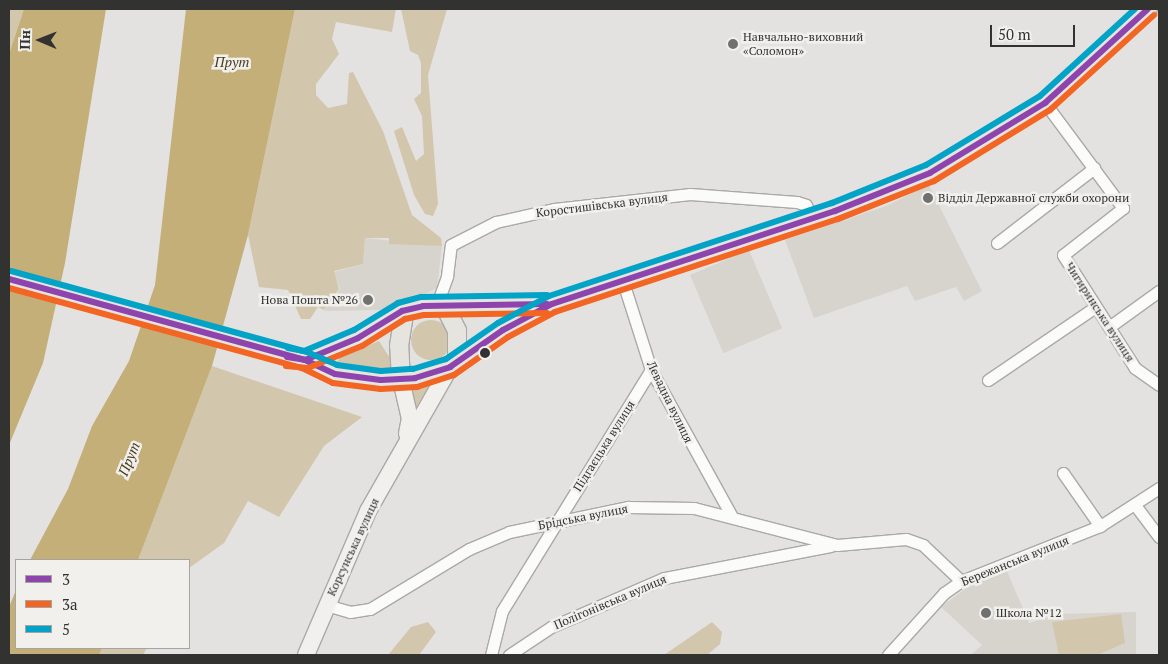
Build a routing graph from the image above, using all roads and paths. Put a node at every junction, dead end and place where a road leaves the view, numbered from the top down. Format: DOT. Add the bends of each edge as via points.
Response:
graph roads {
  1 [pos="1148,9"];
  2 [pos="1045,102"];
  3 [pos="1094,168"];
  4 [pos="812,218"];
  5 [pos="997,243"];
  6 [pos="9,279"];
  7 [pos="623,282"];
  8 [pos="1159,290"];
  9 [pos="552,304"];
  10 [pos="440,305"];
  11 [pos="1094,308"];
  12 [pos="405,310"];
  13 [pos="1109,327"];
  14 [pos="305,360"];
  15 [pos="454,365"];
  16 [pos="652,370"];
  17 [pos="402,380"];
  18 [pos="988,380"];
  19 [pos="1159,385"];
  20 [pos="405,440"];
  21 [pos="1063,473"];
  22 [pos="1159,488"];
  23 [pos="1135,505"];
  24 [pos="730,515"];
  25 [pos="557,522"];
  26 [pos="1100,526"];
  27 [pos="1159,537"];
  28 [pos="837,545"];
  29 [pos="961,581"];
  30 [pos="326,605"];
  31 [pos="306,655"];
  32 [pos="491,655"];
  33 [pos="509,655"];
  34 [pos="888,655"];
  1 -- 2 [label="main road"];
  2 -- 3 [label="street, Чигиринська вулиця"];
  2 -- 4 [label="main road" via="930,173"];
  3 -- 5 [label="street"];
  3 -- 11 [label="street, Чигиринська вулиця" via="1123,208 1063,255"];
  4 -- 7 [label="main road"];
  4 -- 10 [label="street, Коростишівська вулиця" via="806,205 797,202 690,194 554,209 496,222 451,244"];
  6 -- 14 [label="main road"];
  7 -- 9 [label="main road"];
  7 -- 16 [label="street, Левадна вулиця"];
  8 -- 13 [label="street"];
  9 -- 10 [label="main road"];
  9 -- 15 [label="main road" via="503,330"];
  10 -- 12 [label="main road"];
  10 -- 15 [label="main road" via="457,331"];
  11 -- 13 [label="street, Чигиринська вулиця"];
  11 -- 18 [label="street"];
  12 -- 14 [label="main road" via="358,338"];
  12 -- 17 [label="main road" via="399,346"];
  13 -- 19 [label="street, Чигиринська вулиця" via="1135,368"];
  14 -- 17 [label="main road" via="335,374"];
  15 -- 17 [label="main road"];
  15 -- 20 [label="main road, Корсунська вулиця"];
  16 -- 24 [label="street, Левадна вулиця"];
  16 -- 25 [label="street, Підгаєцька вулиця"];
  17 -- 20 [label="main road, Корсунська вулиця" via="410,418"];
  20 -- 30 [label="main road, Корсунська вулиця"];
  21 -- 26 [label="street"];
  22 -- 23 [label="street, Бережанська вулиця"];
  23 -- 26 [label="street, Бережанська вулиця"];
  23 -- 27 [label="street"];
  24 -- 25 [label="street, Брідська вулиця" via="694,508 628,507"];
  24 -- 28 [label="street, Брідська вулиця" via="801,539"];
  25 -- 30 [label="street, Брідська вулиця" via="509,532 469,549 370,609 350,612"];
  25 -- 32 [label="street, Підгаєцька вулиця" via="502,611"];
  26 -- 29 [label="street, Бережанська вулиця"];
  28 -- 29 [label="street, Брідська вулиця" via="906,539 923,545"];
  28 -- 33 [label="street, Полігонівська вулиця" via="664,578 551,627"];
  29 -- 34 [label="street, Бережанська вулиця" via="944,593"];
  30 -- 31 [label="main road, Корсунська вулиця"];
}
